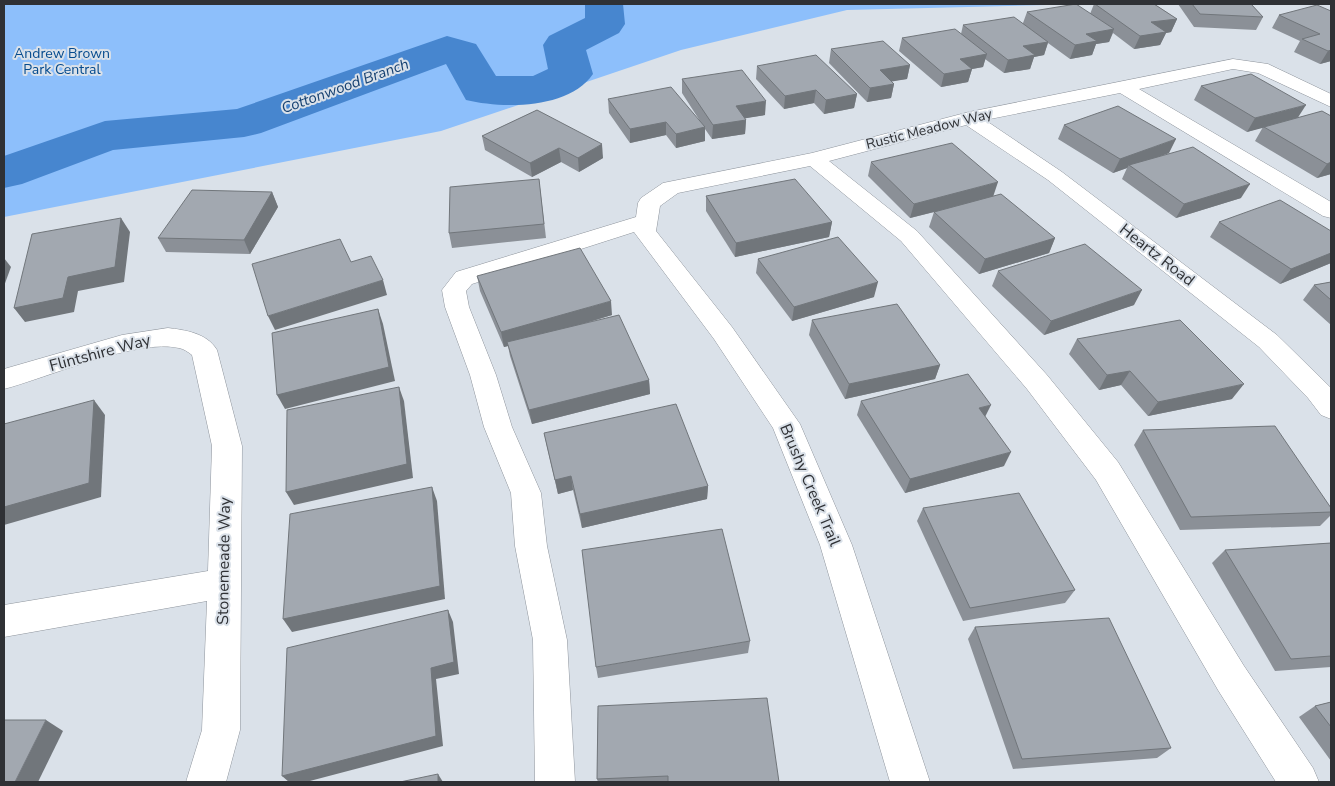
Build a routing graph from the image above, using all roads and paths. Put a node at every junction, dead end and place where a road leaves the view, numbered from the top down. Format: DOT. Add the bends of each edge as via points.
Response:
graph roads {
  1 [pos="1123,87"];
  2 [pos="1331,101"];
  3 [pos="969,118"];
  4 [pos="814,158"];
  5 [pos="1331,211"];
  6 [pos="646,221"];
  7 [pos="196,346"];
  8 [pos="4,379"];
  9 [pos="1331,408"];
  10 [pos="223,583"];
  11 [pos="4,621"];
  12 [pos="206,782"];
  13 [pos="555,782"];
  14 [pos="910,782"];
  15 [pos="1299,782"];
  1 -- 2 [label="street, Rustic Meadow Way" via="1233,64 1262,68"];
  1 -- 3 [label="street, Rustic Meadow Way"];
  1 -- 5 [label="street"];
  3 -- 4 [label="street, Rustic Meadow Way"];
  3 -- 9 [label="street, Heartz Road" via="1055,176 1268,341"];
  4 -- 6 [label="street, Rustic Meadow Way" via="671,188 649,203"];
  4 -- 15 [label="street" via="909,236 1037,382 1107,471 1231,678"];
  6 -- 13 [label="street" via="464,278 454,290 498,427 526,493 531,546 550,640"];
  6 -- 14 [label="street, Brushy Creek Trail" via="644,232 723,333 786,424 836,545"];
  7 -- 8 [label="street, Flintshire Way" via="184,339 160,337"];
  7 -- 10 [label="street, Stonemeade Way" via="204,350 228,446"];
  10 -- 11 [label="street"];
  10 -- 12 [label="street, Stonemeade Way" via="221,730"];
}
